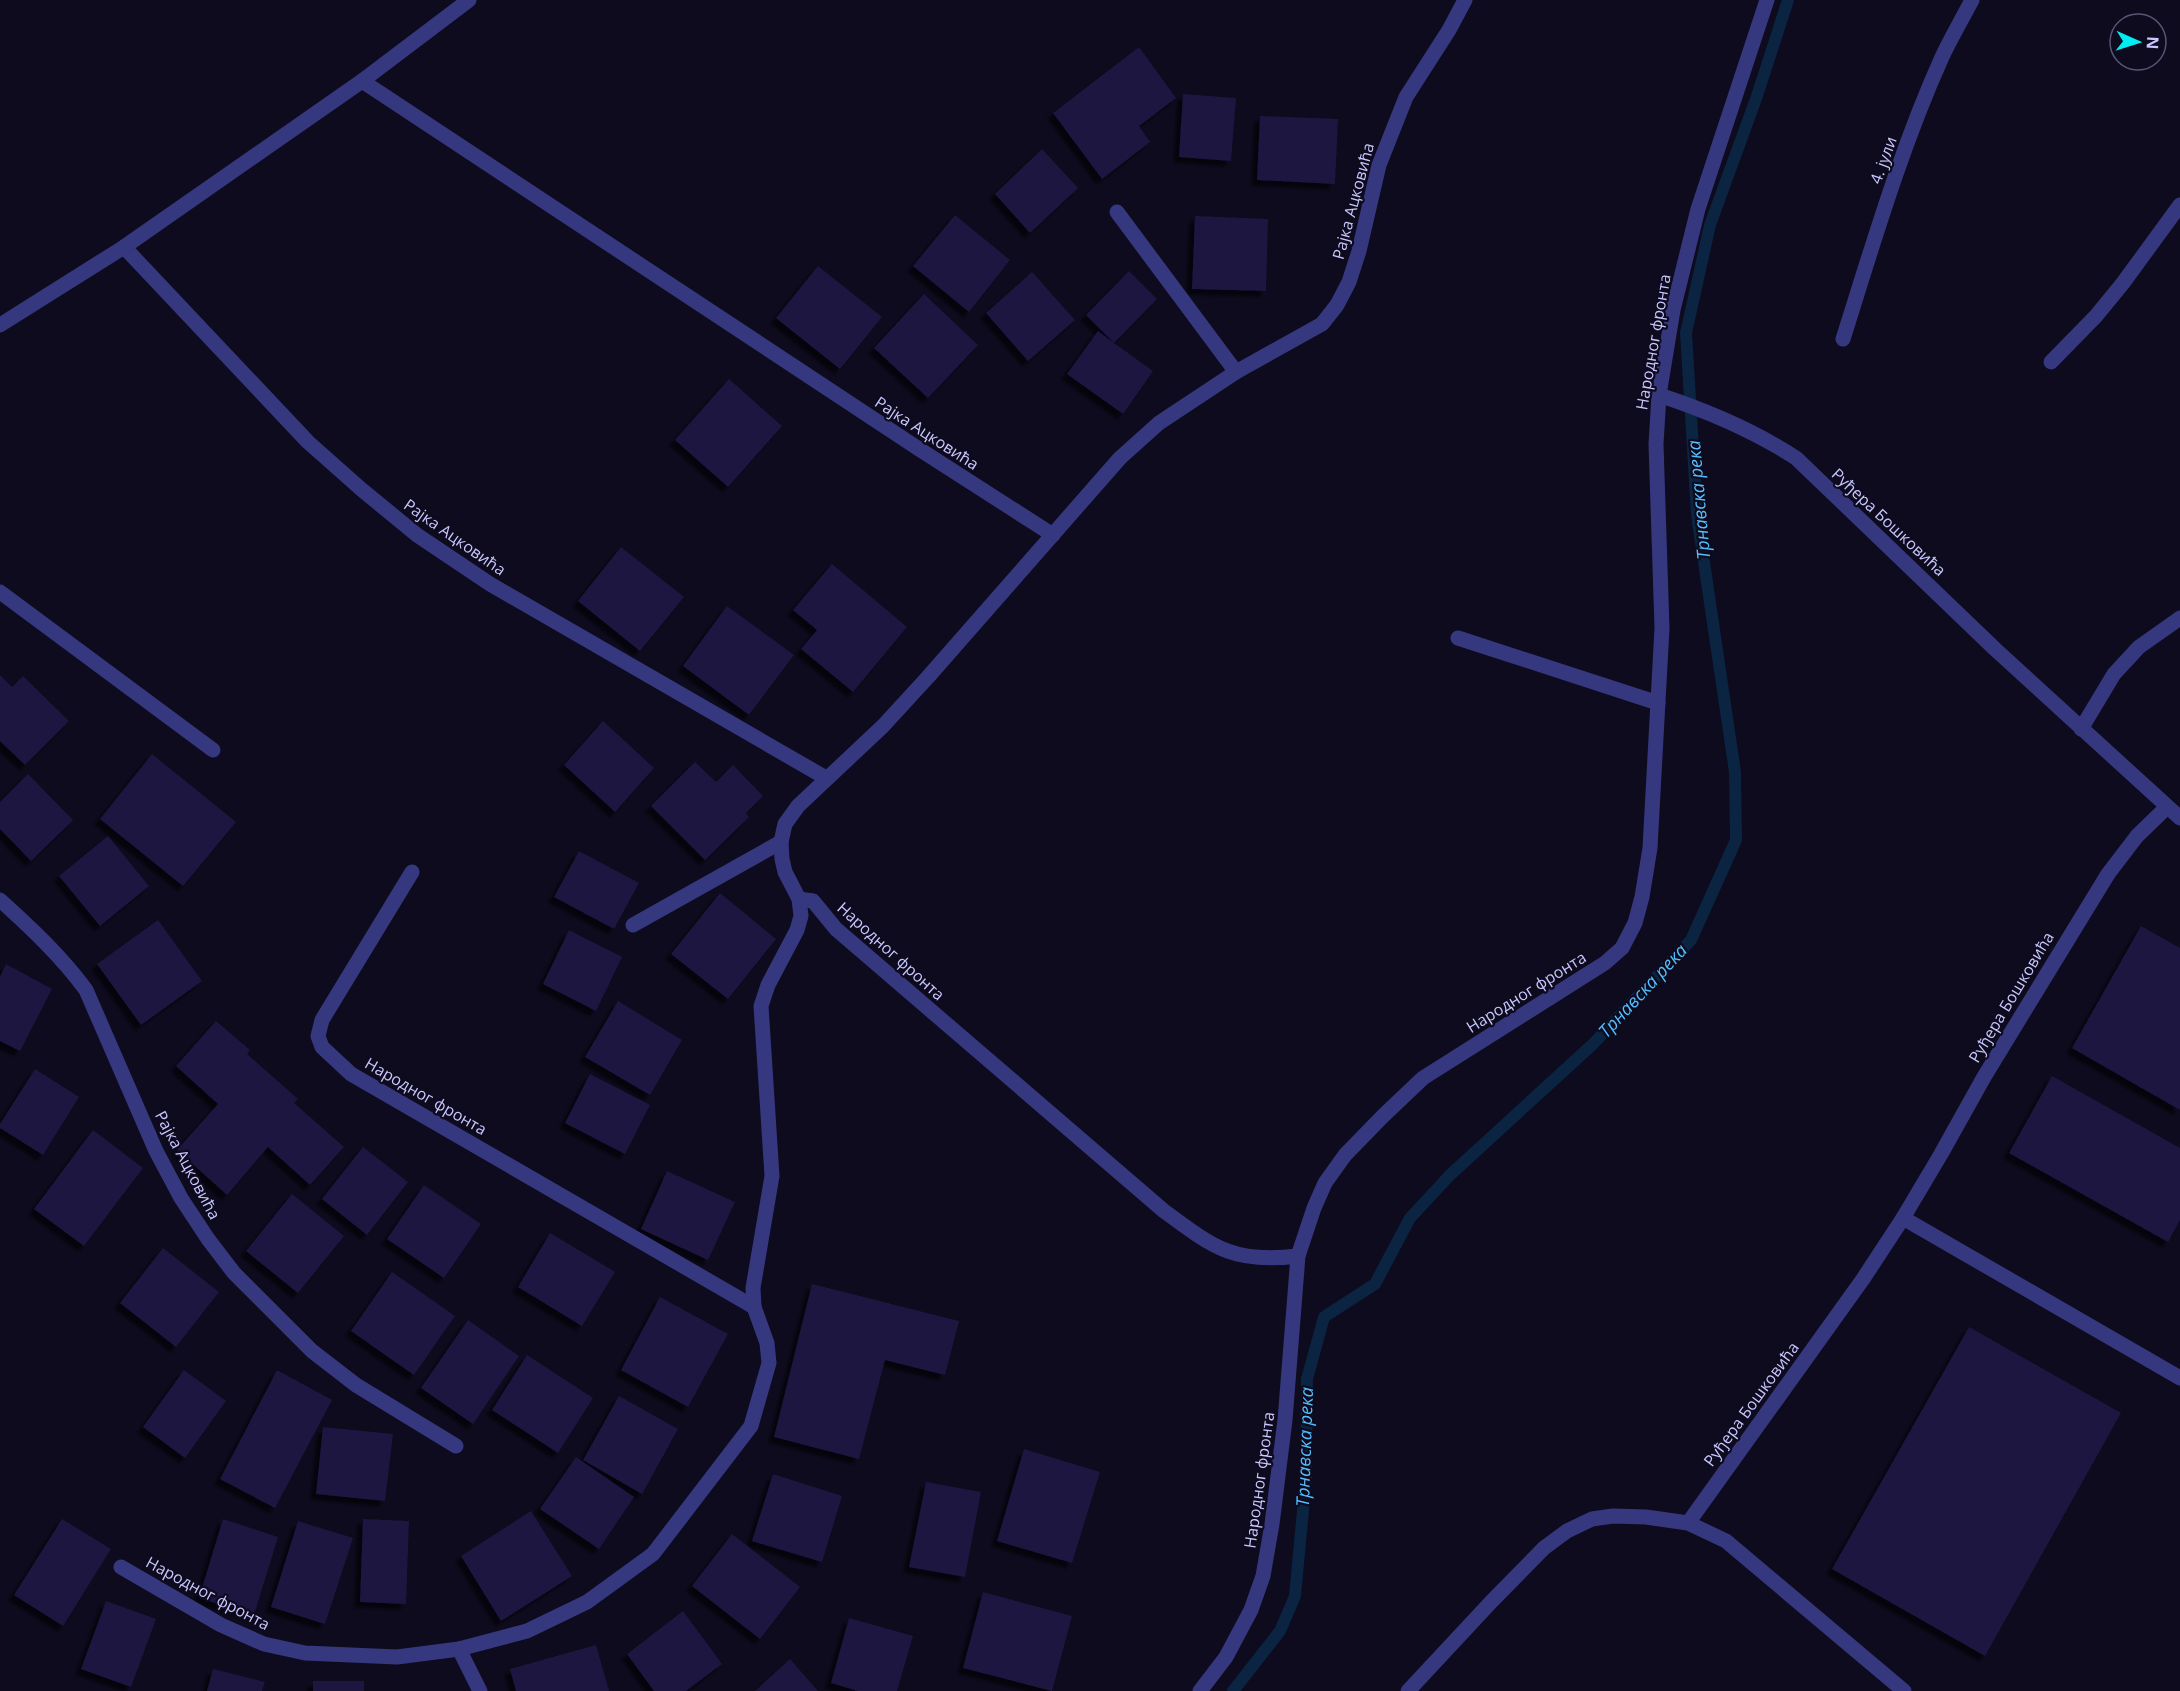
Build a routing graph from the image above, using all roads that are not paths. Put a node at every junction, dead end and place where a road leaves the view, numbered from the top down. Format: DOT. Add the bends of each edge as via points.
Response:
graph roads {
  1 [pos="469,0"];
  2 [pos="1465,0"];
  3 [pos="1767,0"];
  4 [pos="1972,0"];
  5 [pos="362,81"];
  6 [pos="2180,205"];
  7 [pos="1117,212"];
  8 [pos="124,247"];
  9 [pos="0,325"];
  10 [pos="1843,339"];
  11 [pos="2051,362"];
  12 [pos="1236,372"];
  13 [pos="1659,395"];
  14 [pos="1053,535"];
  15 [pos="0,592"];
  16 [pos="2180,618"];
  17 [pos="1458,638"];
  18 [pos="1658,703"];
  19 [pos="2081,729"];
  20 [pos="213,750"];
  21 [pos="826,778"];
  22 [pos="2167,807"];
  23 [pos="2180,818"];
  24 [pos="781,842"];
  25 [pos="412,872"];
  26 [pos="799,899"];
  27 [pos="0,900"];
  28 [pos="633,925"];
  29 [pos="1903,1218"];
  30 [pos="1298,1256"];
  31 [pos="754,1307"];
  32 [pos="2180,1378"];
  33 [pos="456,1446"];
  34 [pos="1688,1522"];
  35 [pos="121,1567"];
  36 [pos="459,1649"];
  37 [pos="480,1691"];
  38 [pos="1200,1691"];
  39 [pos="1408,1691"];
  40 [pos="1904,1691"];
  1 -- 5 [label="street"];
  2 -- 12 [label="street, Рајка Ацковића" via="1406,97 1379,165 1359,251 1337,305 1322,324"];
  3 -- 13 [label="street, Народног фронта" via="1698,209 1673,310"];
  4 -- 10 [label="street, 4. јули" via="1942,56 1906,148"];
  5 -- 8 [label="street"];
  5 -- 14 [label="street, Рајка Ацковића"];
  6 -- 11 [label="street" via="2096,316"];
  7 -- 12 [label="street"];
  8 -- 9 [label="street"];
  8 -- 21 [label="street, Рајка Ацковића" via="308,442 417,535 490,584"];
  12 -- 14 [label="street, Рајка Ацковића" via="1159,423 1120,458"];
  13 -- 18 [label="street, Народног фронта" via="1656,444 1662,628"];
  13 -- 19 [label="street, Руђера Бошковића" via="1773,443 1796,458"];
  14 -- 21 [label="street, Рајка Ацковића" via="883,726"];
  15 -- 20 [label="street"];
  16 -- 19 [label="street" via="2139,647 2114,674"];
  17 -- 18 [label="street"];
  18 -- 30 [label="street, Народног фронта" via="1647,868 1635,923 1622,948 1605,963 1423,1078 1383,1116 1325,1183"];
  19 -- 22 [label="street, Руђера Бошковића"];
  21 -- 24 [label="street, Рајка Ацковића" via="791,815"];
  22 -- 23 [label="street, Руђера Бошковића"];
  22 -- 29 [label="street, Руђера Бошковића" via="2137,836 2108,874"];
  24 -- 26 [label="street, Рајка Ацковића" via="785,872"];
  24 -- 28 [label="street"];
  25 -- 31 [label="street, Народног фронта" via="322,1020 318,1036 322,1047 351,1074"];
  26 -- 30 [label="street, Народног фронта" via="813,901 853,945 1164,1211 1210,1244 1246,1257"];
  26 -- 31 [label="street, Народног фронта" via="801,916 796,930 761,1005 772,1176 757,1257"];
  27 -- 33 [label="street, Рајка Ацковића" via="48,944 86,990 156,1151 181,1198 234,1273 312,1351 356,1385"];
  29 -- 32 [label="street"];
  29 -- 34 [label="street, Руђера Бошковића"];
  30 -- 38 [label="street, Народног фронта" via="1285,1420 1263,1576 1251,1610 1226,1657"];
  31 -- 36 [label="street, Народног фронта" via="767,1343 769,1363 751,1426 653,1554 586,1602 550,1620 527,1631"];
  34 -- 39 [label="street" via="1612,1516 1567,1531 1521,1571"];
  34 -- 40 [label="street" via="1726,1541"];
  35 -- 36 [label="street, Народног фронта" via="264,1644 304,1653 397,1657"];
  36 -- 37 [label="street"];
}
